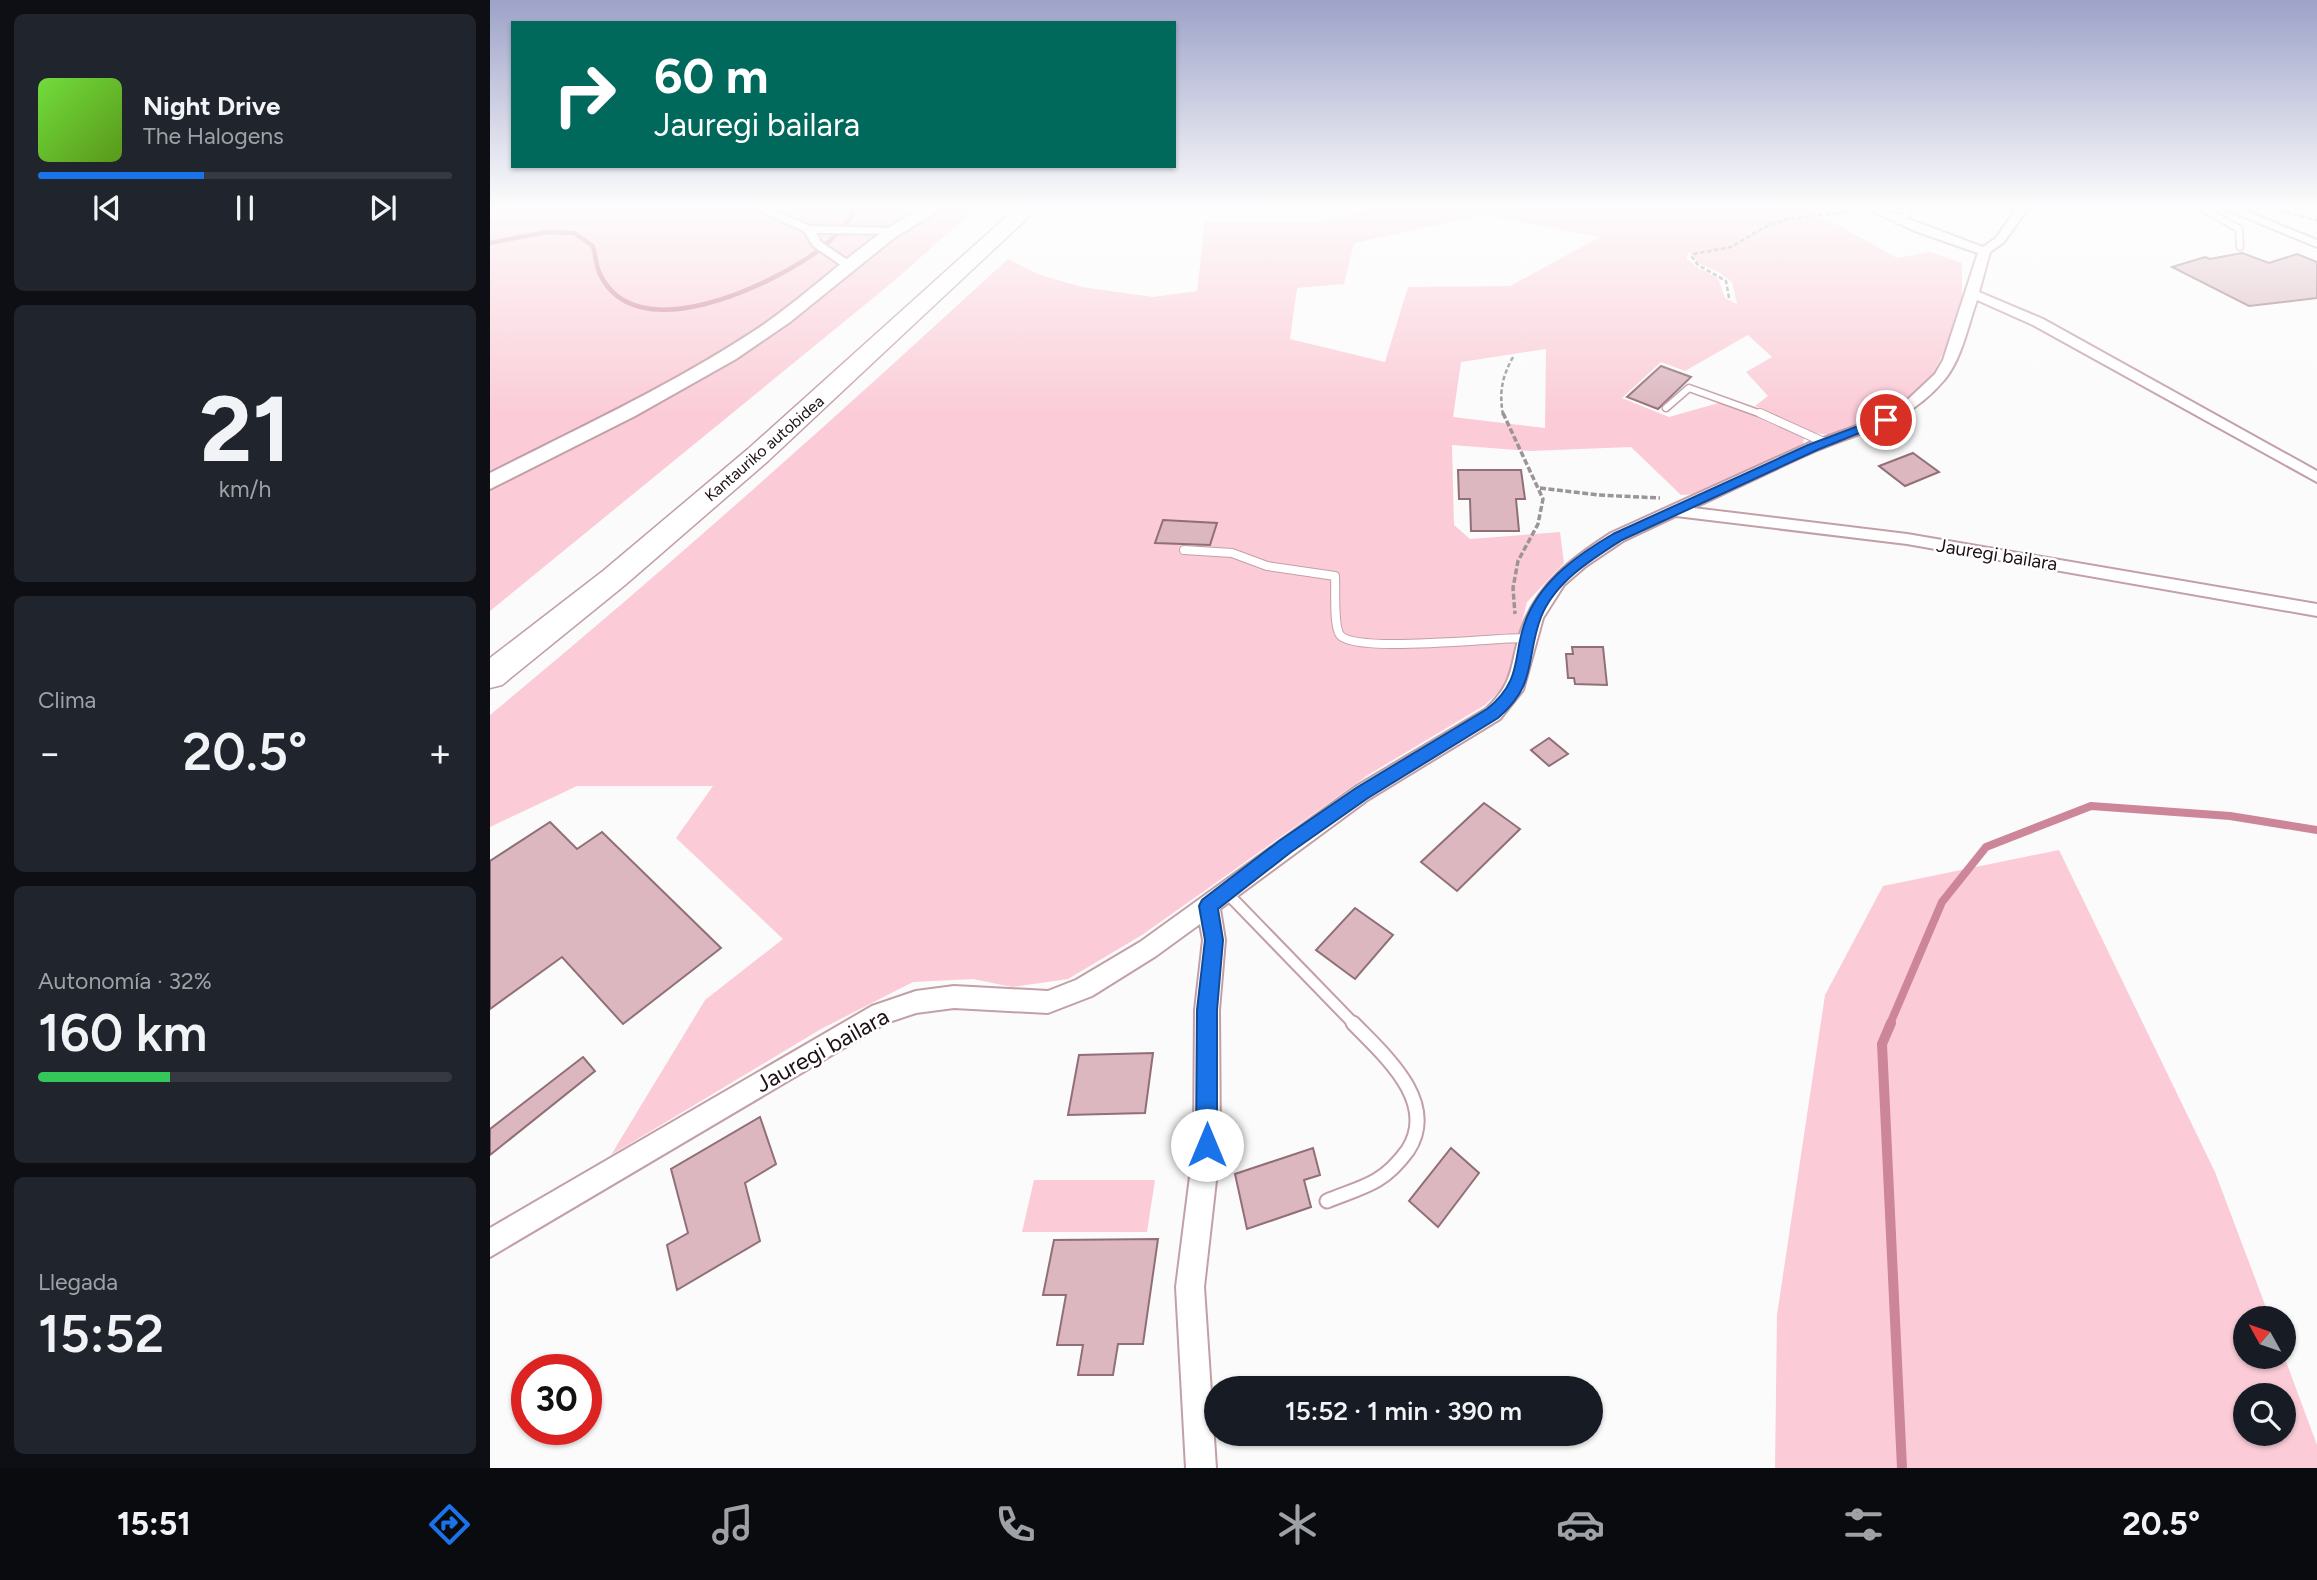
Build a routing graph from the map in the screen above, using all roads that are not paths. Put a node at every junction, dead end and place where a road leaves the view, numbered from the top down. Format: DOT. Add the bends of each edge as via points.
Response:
graph roads {
  1 [pos="836,277"];
  2 [pos="928,277"];
  3 [pos="953,277"];
  4 [pos="1977,277"];
  5 [pos="1972,293"];
  6 [pos="1666,408"];
  7 [pos="1826,443"];
  8 [pos="2317,477"];
  9 [pos="490,482"];
  10 [pos="1676,511"];
  11 [pos="1184,550"];
  12 [pos="2317,610"];
  13 [pos="1528,638"];
  14 [pos="490,645"];
  15 [pos="490,676"];
  16 [pos="1217,899"];
  17 [pos="1327,1200"];
  18 [pos="490,1243"];
  19 [pos="1200,1468"];
  1 -- 9 [label="main road" via="738,349"];
  2 -- 14 [label="highway, Kantauriko autobidea" via="733,451"];
  3 -- 15 [label="highway, Kantauriko autobidea" via="758,455"];
  4 -- 5 [label="street, Jauregi bailara"];
  5 -- 7 [label="street, Jauregi bailara" via="1950,360 1926,391 1886,420"];
  5 -- 8 [label="street" via="2038,322"];
  6 -- 7 [label="lane" via="1689,388 1746,407"];
  7 -- 10 [label="street, Jauregi bailara"];
  10 -- 12 [label="street, Jauregi bailara" via="1920,541"];
  10 -- 13 [label="street, Jauregi bailara" via="1591,553 1544,598"];
  11 -- 13 [label="lane" via="1232,553 1268,566 1335,576 1337,628 1348,641"];
  13 -- 16 [label="street, Jauregi bailara" via="1521,678 1493,714 1362,793"];
  16 -- 17 [label="lane" via="1360,1030 1409,1086 1418,1109 1416,1137 1401,1160 1378,1180"];
  16 -- 18 [label="street, Jauregi bailara" via="1084,988 1048,1002 954,997 916,1002 880,1014"];
  16 -- 19 [label="street" via="1207,1010 1207,1145 1190,1287"];
}
